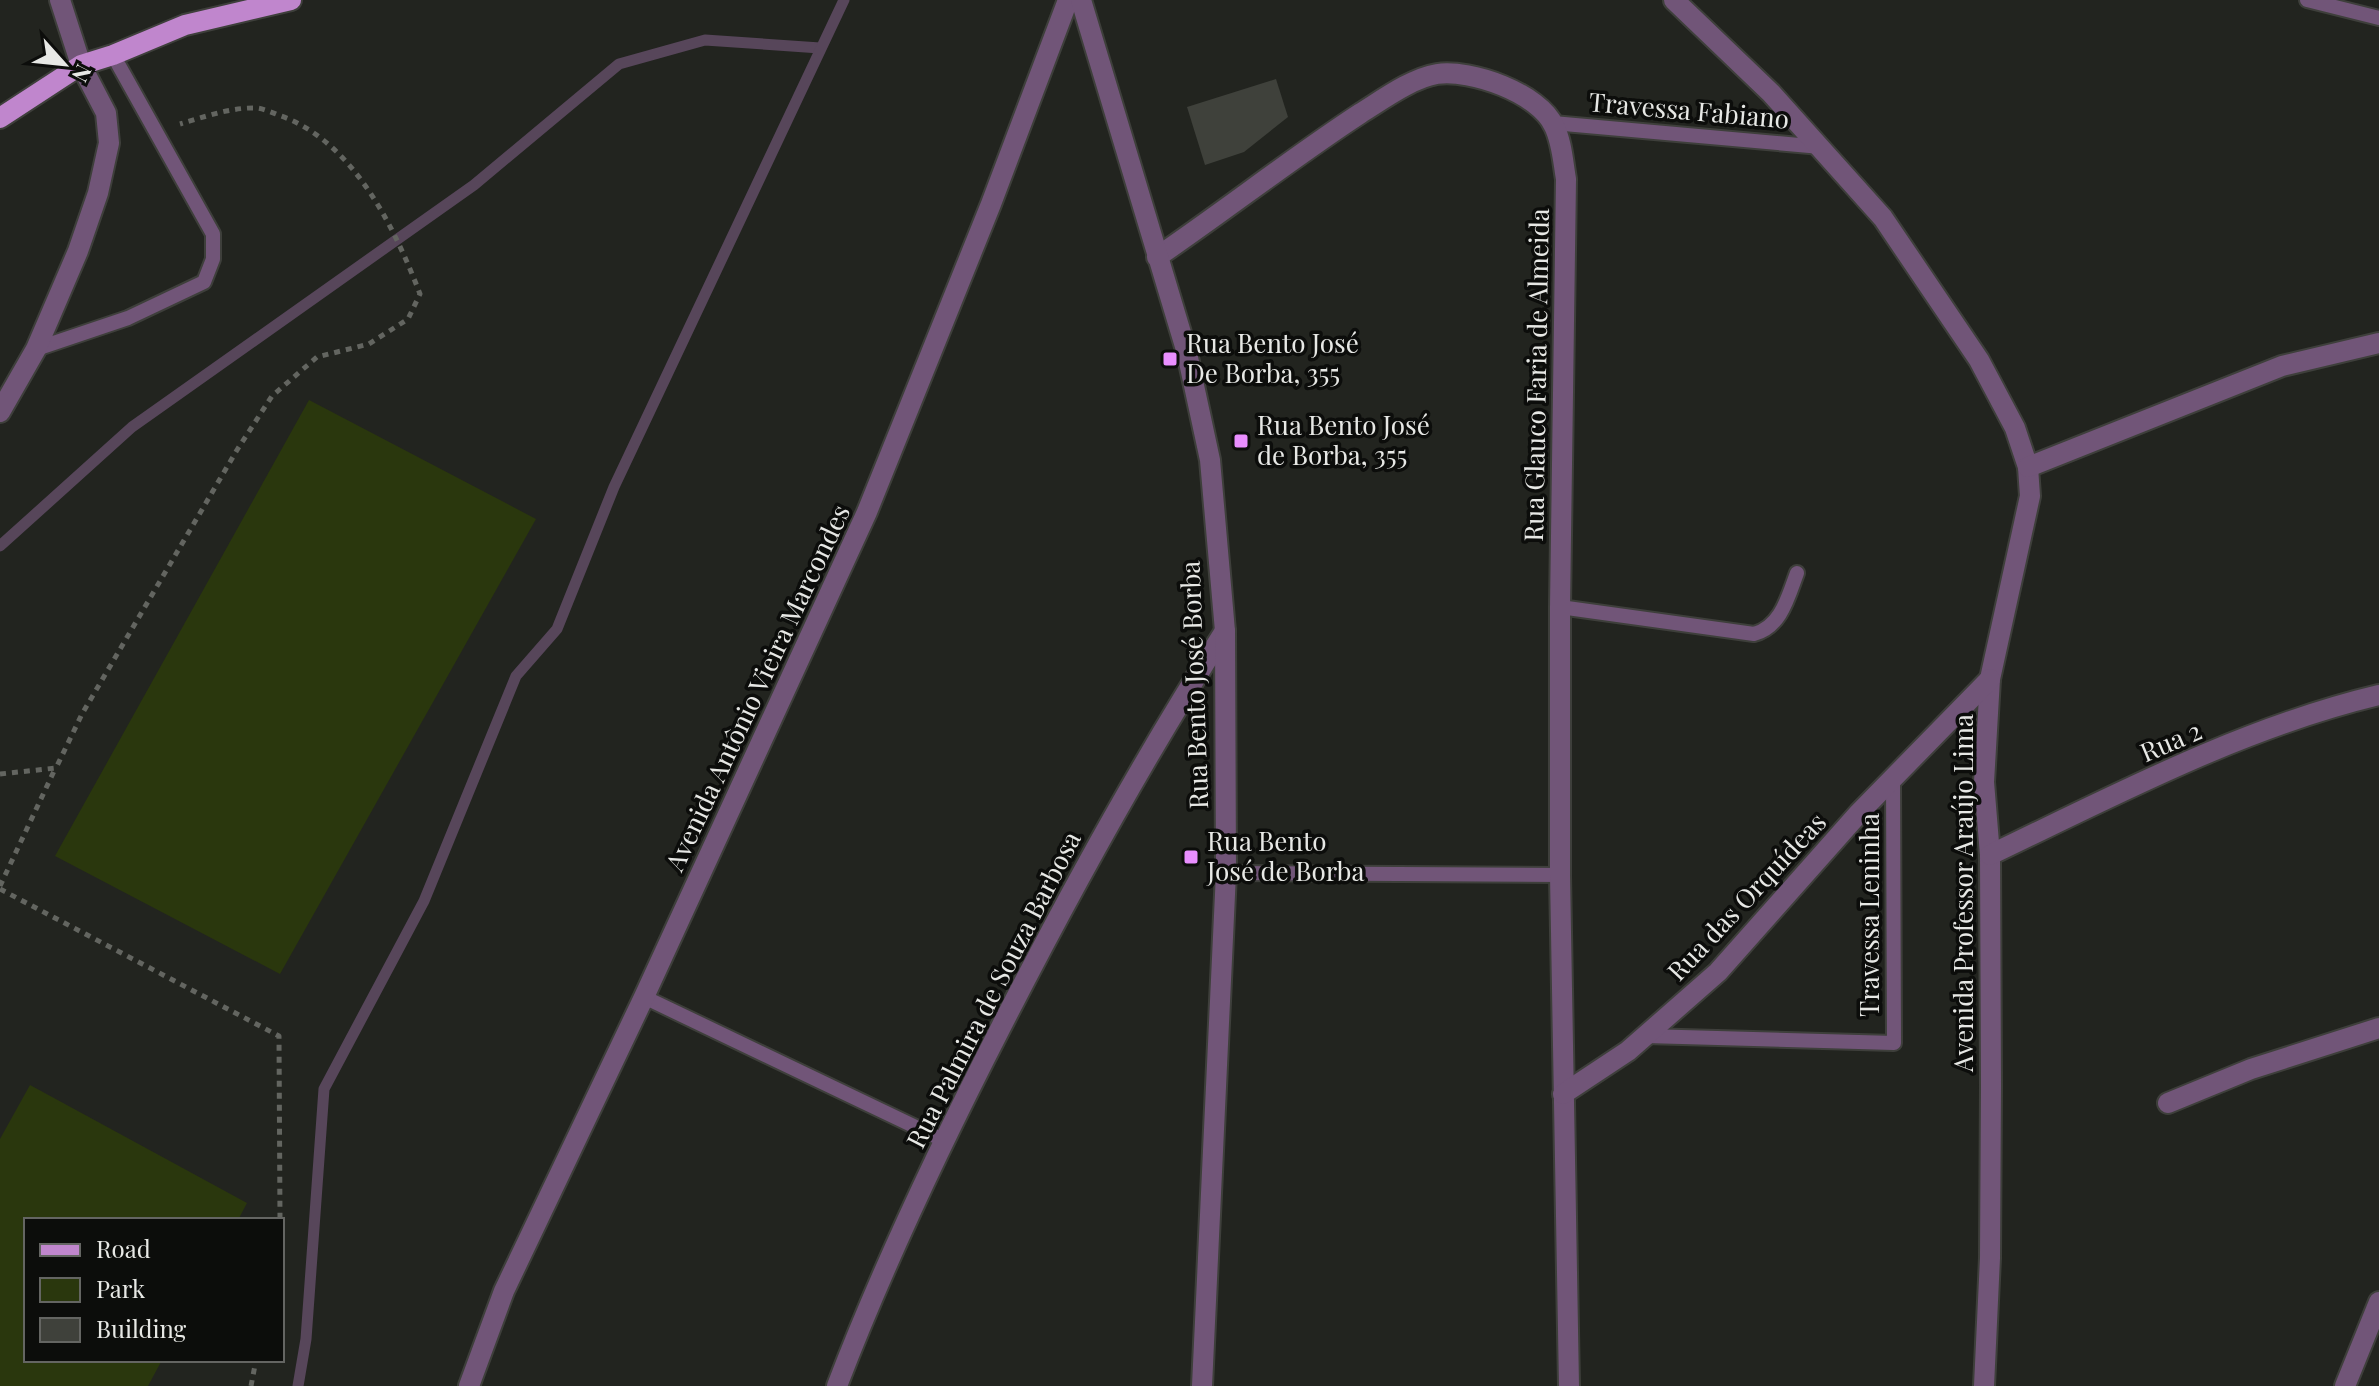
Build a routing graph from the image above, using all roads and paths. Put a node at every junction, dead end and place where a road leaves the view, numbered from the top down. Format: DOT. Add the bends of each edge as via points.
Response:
graph roads {
  1 [pos="60,0"];
  2 [pos="291,0"];
  3 [pos="1068,0"];
  4 [pos="1081,0"];
  5 [pos="1674,0"];
  6 [pos="2307,0"];
  7 [pos="2379,18"];
  8 [pos="113,55"];
  9 [pos="81,65"];
  10 [pos="0,118"];
  11 [pos="1553,123"];
  12 [pos="154,132"];
  13 [pos="1821,147"];
  14 [pos="1157,257"];
  15 [pos="2379,343"];
  16 [pos="36,349"];
  17 [pos="0,412"];
  18 [pos="2028,467"];
  19 [pos="1797,573"];
  20 [pos="1560,607"];
  21 [pos="1225,631"];
  22 [pos="1990,679"];
  23 [pos="2379,695"];
  24 [pos="56,768"];
  25 [pos="0,774"];
  26 [pos="1893,778"];
  27 [pos="1990,855"];
  28 [pos="1226,873"];
  29 [pos="1560,875"];
  30 [pos="0,888"];
  31 [pos="644,997"];
  32 [pos="2379,1028"];
  33 [pos="1646,1036"];
  34 [pos="1563,1094"];
  35 [pos="2168,1103"];
  36 [pos="945,1141"];
  37 [pos="280,1218"];
  38 [pos="2379,1302"];
  39 [pos="256,1362"];
  40 [pos="251,1386"];
  41 [pos="469,1386"];
  42 [pos="837,1386"];
  43 [pos="1202,1386"];
  44 [pos="1569,1386"];
  45 [pos="1984,1386"];
  46 [pos="2345,1386"];
  1 -- 9 [label="street"];
  2 -- 8 [label="main road" via="185,25"];
  3 -- 31 [label="street, Avenida Antônio Vieira Marcondes" via="867,512"];
  4 -- 14 [label="street, Rua Bento José Borba"];
  5 -- 13 [label="street, Avenida Professor Araújo Lima"];
  6 -- 7 [label="lane"];
  8 -- 9 [label="main road"];
  8 -- 12 [label="lane"];
  9 -- 10 [label="main road"];
  9 -- 16 [label="street" via="106,113 109,143 78,251"];
  11 -- 13 [label="lane, Travessa Fabiano"];
  11 -- 14 [label="street" via="1505,87 1474,77 1436,74 1395,91 1337,129"];
  11 -- 20 [label="street, Rua Glauco Faria de Almeida" via="1566,179"];
  12 -- 16 [label="lane" via="213,234 213,259 204,282 128,318"];
  12 -- 24 [label="path" via="213,114 259,108 297,121 362,181 407,258 420,294 408,319 369,344 317,357 272,396 82,714"];
  13 -- 18 [label="street, Avenida Professor Araújo Lima" via="1883,218 1979,360 2015,428"];
  14 -- 21 [label="street, Rua Bento José Borba" via="1187,353 1210,460"];
  15 -- 18 [label="street" via="2282,366"];
  16 -- 17 [label="street"];
  18 -- 22 [label="street, Avenida Professor Araújo Lima" via="2030,496"];
  19 -- 20 [label="lane" via="1777,620 1754,634"];
  20 -- 29 [label="street, Rua Glauco Faria de Almeida"];
  21 -- 28 [label="street, Rua Bento José Borba"];
  21 -- 36 [label="street, Rua Palmira de Souza Barbosa" via="1134,778 1056,919"];
  22 -- 26 [label="street, Rua das Orquídeas"];
  22 -- 27 [label="street, Avenida Professor Araújo Lima" via="1984,782"];
  23 -- 27 [label="street, Rua 2" via="2326,707 2156,775"];
  24 -- 25 [label="path"];
  24 -- 30 [label="path"];
  26 -- 33 [label="street, Rua das Orquídeas" via="1718,972"];
  26 -- 33 [label="lane, Travessa Leninha" via="1894,1043"];
  27 -- 45 [label="street, Avenida Professor Araújo Lima" via="1990,1258"];
  28 -- 29 [label="lane"];
  28 -- 43 [label="street, Rua Bento José Borba"];
  29 -- 34 [label="street, Rua Glauco Faria de Almeida"];
  30 -- 37 [label="path" via="279,1036"];
  31 -- 36 [label="lane"];
  31 -- 41 [label="street, Avenida Antônio Vieira Marcondes" via="504,1291"];
  32 -- 35 [label="street" via="2251,1069"];
  33 -- 34 [label="street, Rua das Orquídeas"];
  34 -- 44 [label="street"];
  36 -- 42 [label="street, Rua Palmira de Souza Barbosa"];
  38 -- 46 [label="street"];
  39 -- 40 [label="path"];
}
